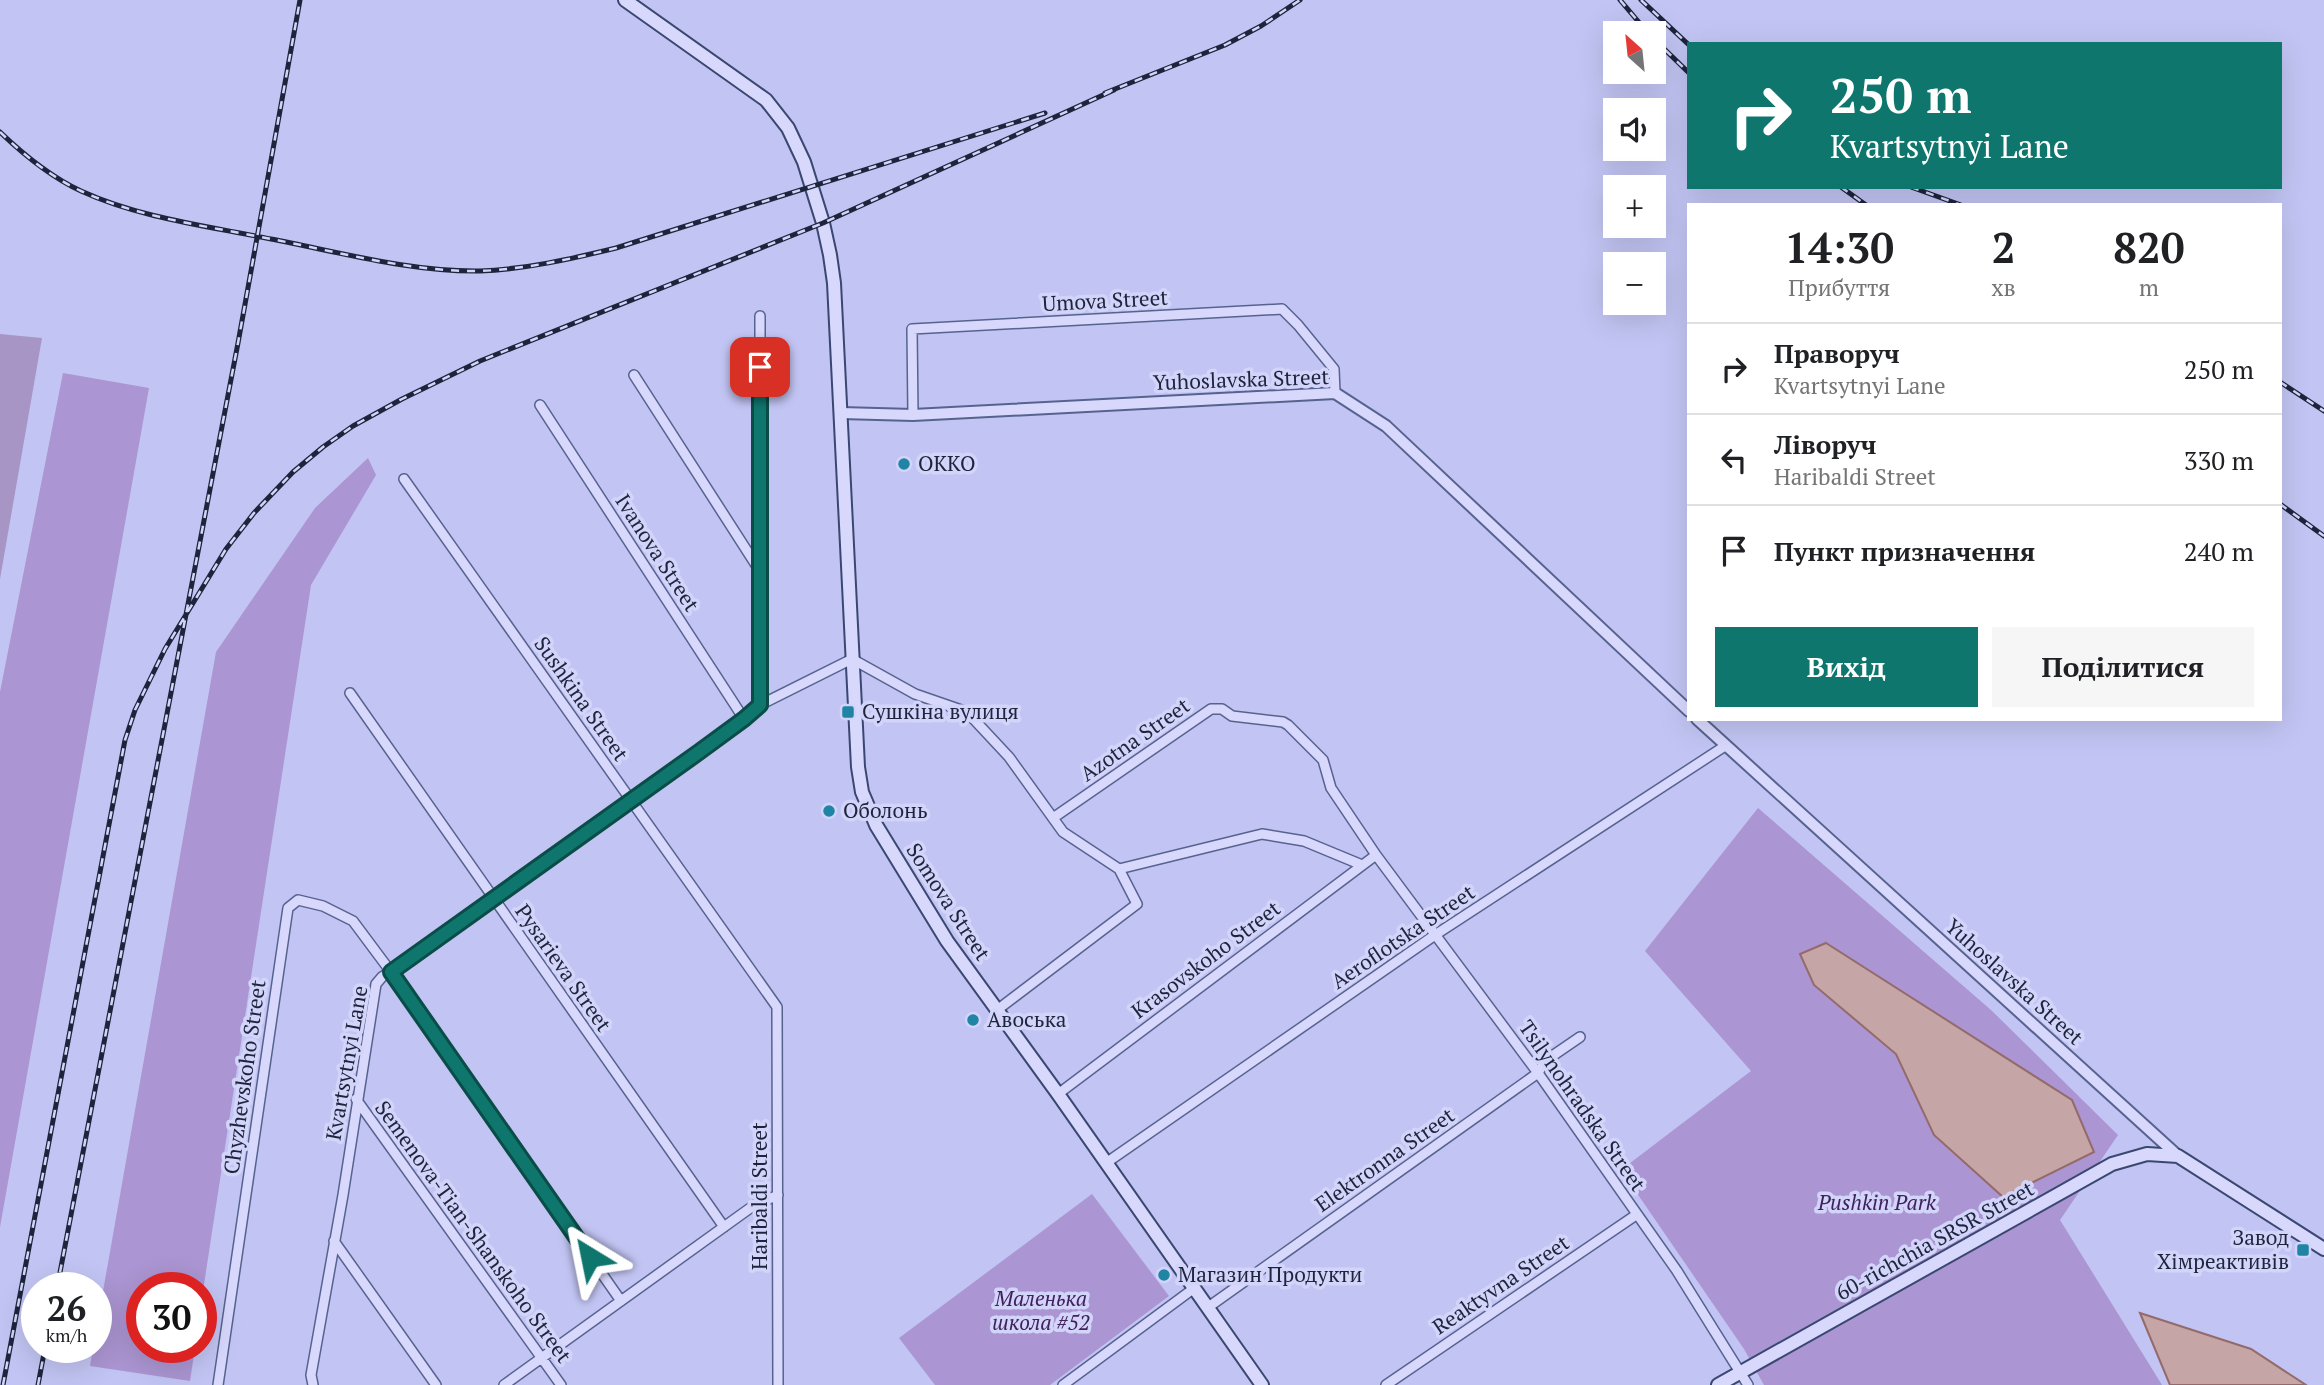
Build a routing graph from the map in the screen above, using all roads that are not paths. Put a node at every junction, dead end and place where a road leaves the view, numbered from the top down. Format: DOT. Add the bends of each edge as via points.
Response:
graph roads {
  1 [pos="625,0"];
  2 [pos="760,316"];
  3 [pos="634,375"];
  4 [pos="1335,393"];
  5 [pos="540,405"];
  6 [pos="841,414"];
  7 [pos="913,415"];
  8 [pos="404,479"];
  9 [pos="759,569"];
  10 [pos="852,659"];
  11 [pos="350,693"];
  12 [pos="760,705"];
  13 [pos="1687,710"];
  14 [pos="744,719"];
  15 [pos="1699,721"];
  16 [pos="1725,746"];
  17 [pos="631,801"];
  18 [pos="1053,818"];
  19 [pos="1376,855"];
  20 [pos="1362,866"];
  21 [pos="1119,869"];
  22 [pos="494,900"];
  23 [pos="1436,934"];
  24 [pos="391,972"];
  25 [pos="777,1007"];
  26 [pos="997,1010"];
  27 [pos="1580,1037"];
  28 [pos="1538,1073"];
  29 [pos="1058,1094"];
  30 [pos="356,1100"];
  31 [pos="2178,1156"];
  32 [pos="1106,1163"];
  33 [pos="778,1195"];
  34 [pos="1636,1215"];
  35 [pos="723,1227"];
  36 [pos="334,1241"];
  37 [pos="2324,1249"];
  38 [pos="1193,1289"];
  39 [pos="621,1301"];
  40 [pos="1207,1308"];
  41 [pos="541,1358"];
  42 [pos="1738,1372"];
  43 [pos="218,1385"];
  44 [pos="313,1385"];
  45 [pos="436,1385"];
  46 [pos="503,1385"];
  47 [pos="561,1385"];
  48 [pos="778,1385"];
  49 [pos="1063,1385"];
  50 [pos="1262,1385"];
  51 [pos="1386,1385"];
  52 [pos="1718,1385"];
  53 [pos="1748,1385"];
  1 -- 6 [label="main road, Somova Street" via="766,100 788,128 804,162 831,256"];
  2 -- 9 [label="street"];
  3 -- 9 [label="street"];
  4 -- 7 [label="street, Yuhoslavska Street"];
  4 -- 7 [label="street, Umova Street" via="1334,369 1282,309 912,329"];
  4 -- 13 [label="street, Yuhoslavska Street" via="1386,425"];
  5 -- 14 [label="street, Ivanova Street"];
  6 -- 7 [label="street, Yuhoslavska Street"];
  6 -- 10 [label="main road, Somova Street"];
  8 -- 17 [label="street, Sushkina Street"];
  9 -- 12 [label="street"];
  10 -- 12 [label="street, Kvartsytnyi Lane"];
  10 -- 18 [label="street" via="915,694 967,712 1009,757"];
  10 -- 26 [label="main road, Somova Street" via="862,792 876,825 947,941"];
  11 -- 22 [label="street, Pysarieva Street"];
  12 -- 14 [label="street, Kvartsytnyi Lane"];
  14 -- 17 [label="street, Kvartsytnyi Lane"];
  15 -- 16 [label="street, Yuhoslavska Street"];
  16 -- 23 [label="street, Aeroflotska Street"];
  16 -- 31 [label="street, Yuhoslavska Street"];
  17 -- 22 [label="street, Kvartsytnyi Lane"];
  17 -- 25 [label="street, Sushkina Street"];
  18 -- 19 [label="street, Azotna Street" via="1216,708 1232,716 1288,725 1324,760 1331,788"];
  18 -- 21 [label="street" via="1063,832"];
  19 -- 20 [label="street, Krasovskoho Street"];
  19 -- 23 [label="street, Tsilynohradska Street"];
  20 -- 21 [label="street" via="1304,841 1262,834"];
  20 -- 29 [label="street, Krasovskoho Street"];
  21 -- 26 [label="street" via="1137,904"];
  22 -- 24 [label="street, Kvartsytnyi Lane"];
  22 -- 35 [label="street, Pysarieva Street"];
  23 -- 28 [label="street, Tsilynohradska Street"];
  23 -- 32 [label="street, Aeroflotska Street"];
  24 -- 30 [label="street, Kvartsytnyi Lane" via="376,984"];
  24 -- 39 [label="street"];
  24 -- 43 [label="street, Chyzhevskoho Street" via="353,921 323,905 298,900 288,908"];
  25 -- 33 [label="street, Haribaldi Street"];
  26 -- 29 [label="main road, Somova Street"];
  27 -- 28 [label="street, Elektronna Street" via="1545,1061"];
  28 -- 34 [label="street, Tsilynohradska Street"];
  28 -- 40 [label="street, Elektronna Street"];
  29 -- 32 [label="main road, Somova Street"];
  30 -- 36 [label="street, Kvartsytnyi Lane"];
  30 -- 41 [label="street, Semenova-Tian-Shanskoho Street"];
  31 -- 37 [label="main road, Yuhoslavska Street"];
  31 -- 42 [label="main road, 60-richchia SRSR Street" via="2147,1154 2112,1164"];
  32 -- 38 [label="main road, Somova Street"];
  33 -- 35 [label="street"];
  33 -- 48 [label="street, Haribaldi Street"];
  34 -- 42 [label="street, Tsilynohradska Street" via="1677,1271"];
  34 -- 51 [label="street, Reaktyvna Street"];
  35 -- 39 [label="street"];
  36 -- 44 [label="street, Kvartsytnyi Lane"];
  36 -- 45 [label="street"];
  38 -- 40 [label="main road, Somova Street"];
  38 -- 49 [label="street"];
  39 -- 41 [label="street"];
  40 -- 50 [label="main road, Somova Street"];
  41 -- 46 [label="street"];
  41 -- 47 [label="street, Semenova-Tian-Shanskoho Street"];
  42 -- 52 [label="main road, 60-richchia SRSR Street"];
  42 -- 53 [label="street, Tsilynohradska Street"];
}
